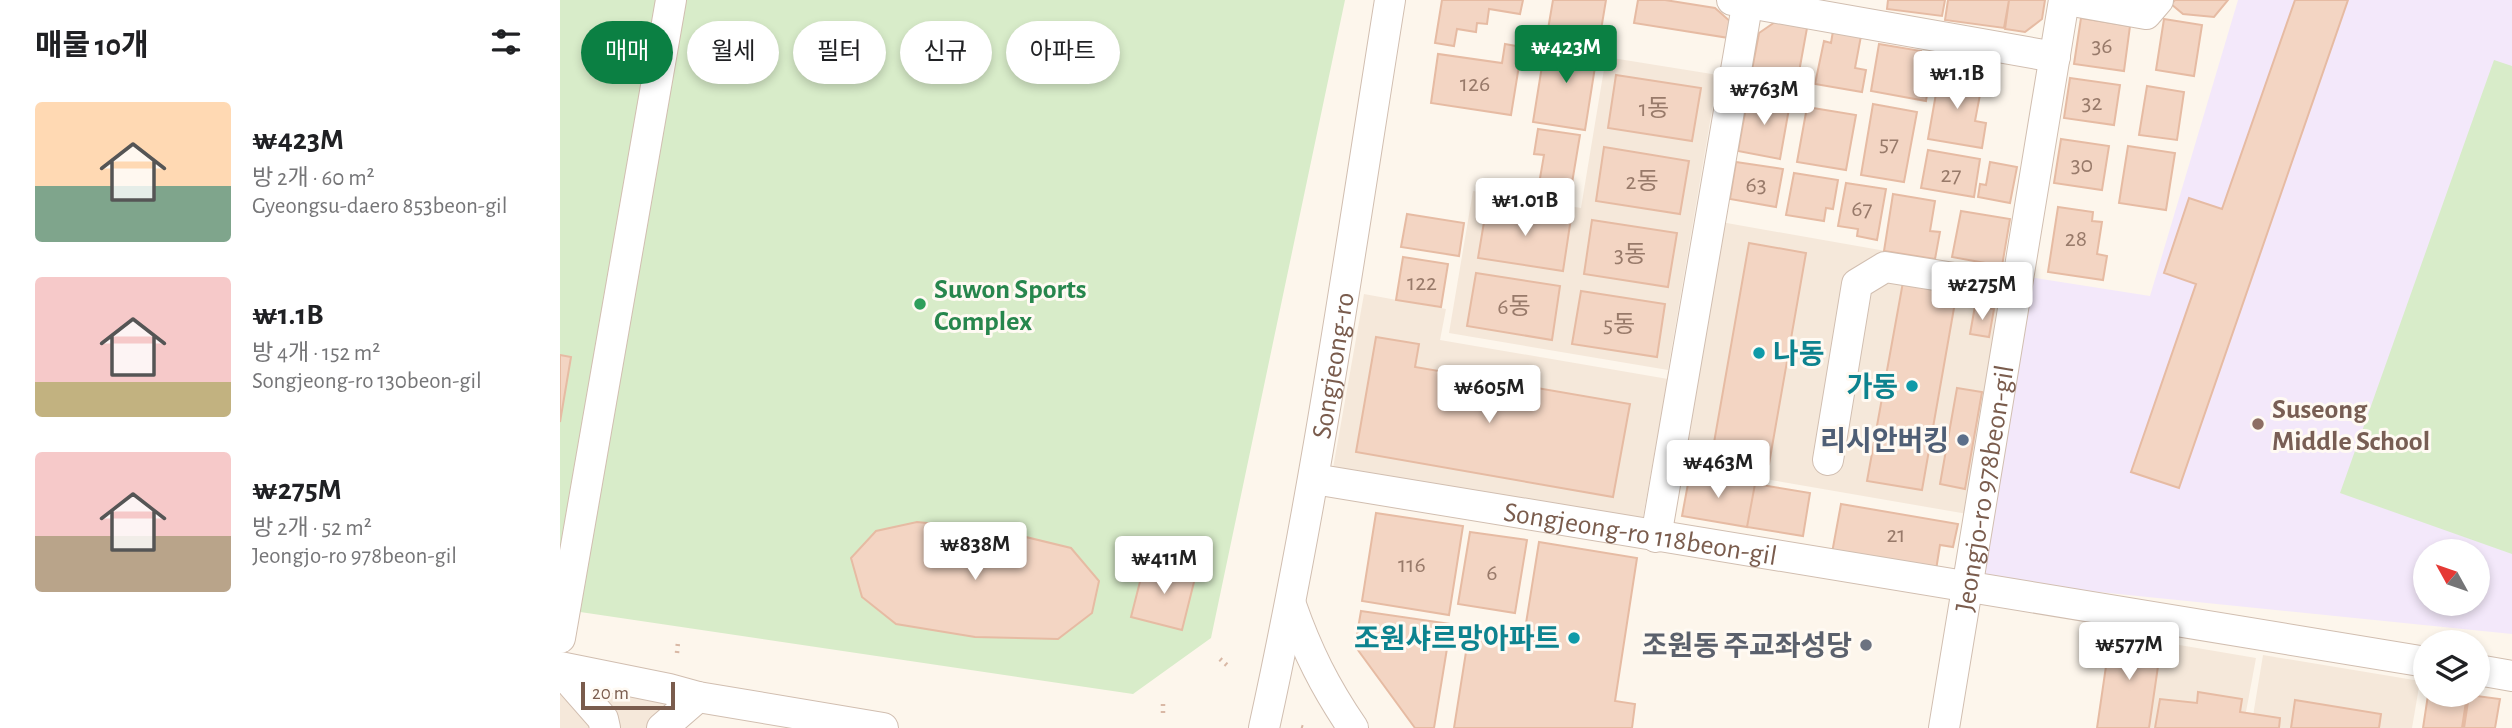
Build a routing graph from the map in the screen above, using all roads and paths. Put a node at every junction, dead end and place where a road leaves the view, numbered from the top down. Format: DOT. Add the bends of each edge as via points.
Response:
graph roads {
  1 [pos="671,0"];
  2 [pos="1390,0"];
  3 [pos="2066,0"];
  4 [pos="2158,0"];
  5 [pos="1743,1"];
  6 [pos="1861,11"];
  7 [pos="2055,57"];
  8 [pos="2016,288"];
  9 [pos="1828,460"];
  10 [pos="1314,480"];
  11 [pos="1656,537"];
  12 [pos="1967,587"];
  13 [pos="1291,604"];
  14 [pos="560,638"];
  15 [pos="678,642"];
  16 [pos="677,653"];
  17 [pos="1220,659"];
  18 [pos="2413,660"];
  19 [pos="1230,667"];
  20 [pos="560,668"];
  21 [pos="2490,672"];
  22 [pos="2512,676"];
  23 [pos="698,697"];
  24 [pos="1163,699"];
  25 [pos="1163,713"];
  26 [pos="766,719"];
  27 [pos="605,728"];
  28 [pos="662,728"];
  29 [pos="883,728"];
  30 [pos="1264,728"];
  31 [pos="1353,728"];
  32 [pos="1944,728"];
  1 -- 14 [label="street"];
  2 -- 10 [label="street, Songjeong-ro"];
  3 -- 4 [label="street, Jeongjo-ro 978beon-gil" via="2146,13"];
  3 -- 7 [label="street, Jeongjo-ro 978beon-gil"];
  5 -- 6 [label="street"];
  5 -- 11 [label="street"];
  6 -- 7 [label="street"];
  7 -- 8 [label="street, Jeongjo-ro 978beon-gil"];
  8 -- 9 [label="street" via="1885,267 1857,284"];
  8 -- 12 [label="street, Jeongjo-ro 978beon-gil"];
  10 -- 11 [label="street, Songjeong-ro 118beon-gil"];
  10 -- 13 [label="street, Songjeong-ro"];
  11 -- 12 [label="street, Songjeong-ro 118beon-gil"];
  12 -- 18 [label="street, Songjeong-ro 118beon-gil"];
  12 -- 32 [label="street, Jeongjo-ro 978beon-gil"];
  13 -- 30 [label="street, Songjeong-ro"];
  13 -- 31 [label="street" via="1327,690"];
  15 -- 16 [label="path"];
  17 -- 19 [label="path"];
  20 -- 23 [label="street"];
  20 -- 27 [label="street" via="603,719"];
  21 -- 22 [label="street"];
  23 -- 26 [label="street"];
  23 -- 28 [label="street"];
  24 -- 25 [label="path"];
  26 -- 29 [label="street"];
}
